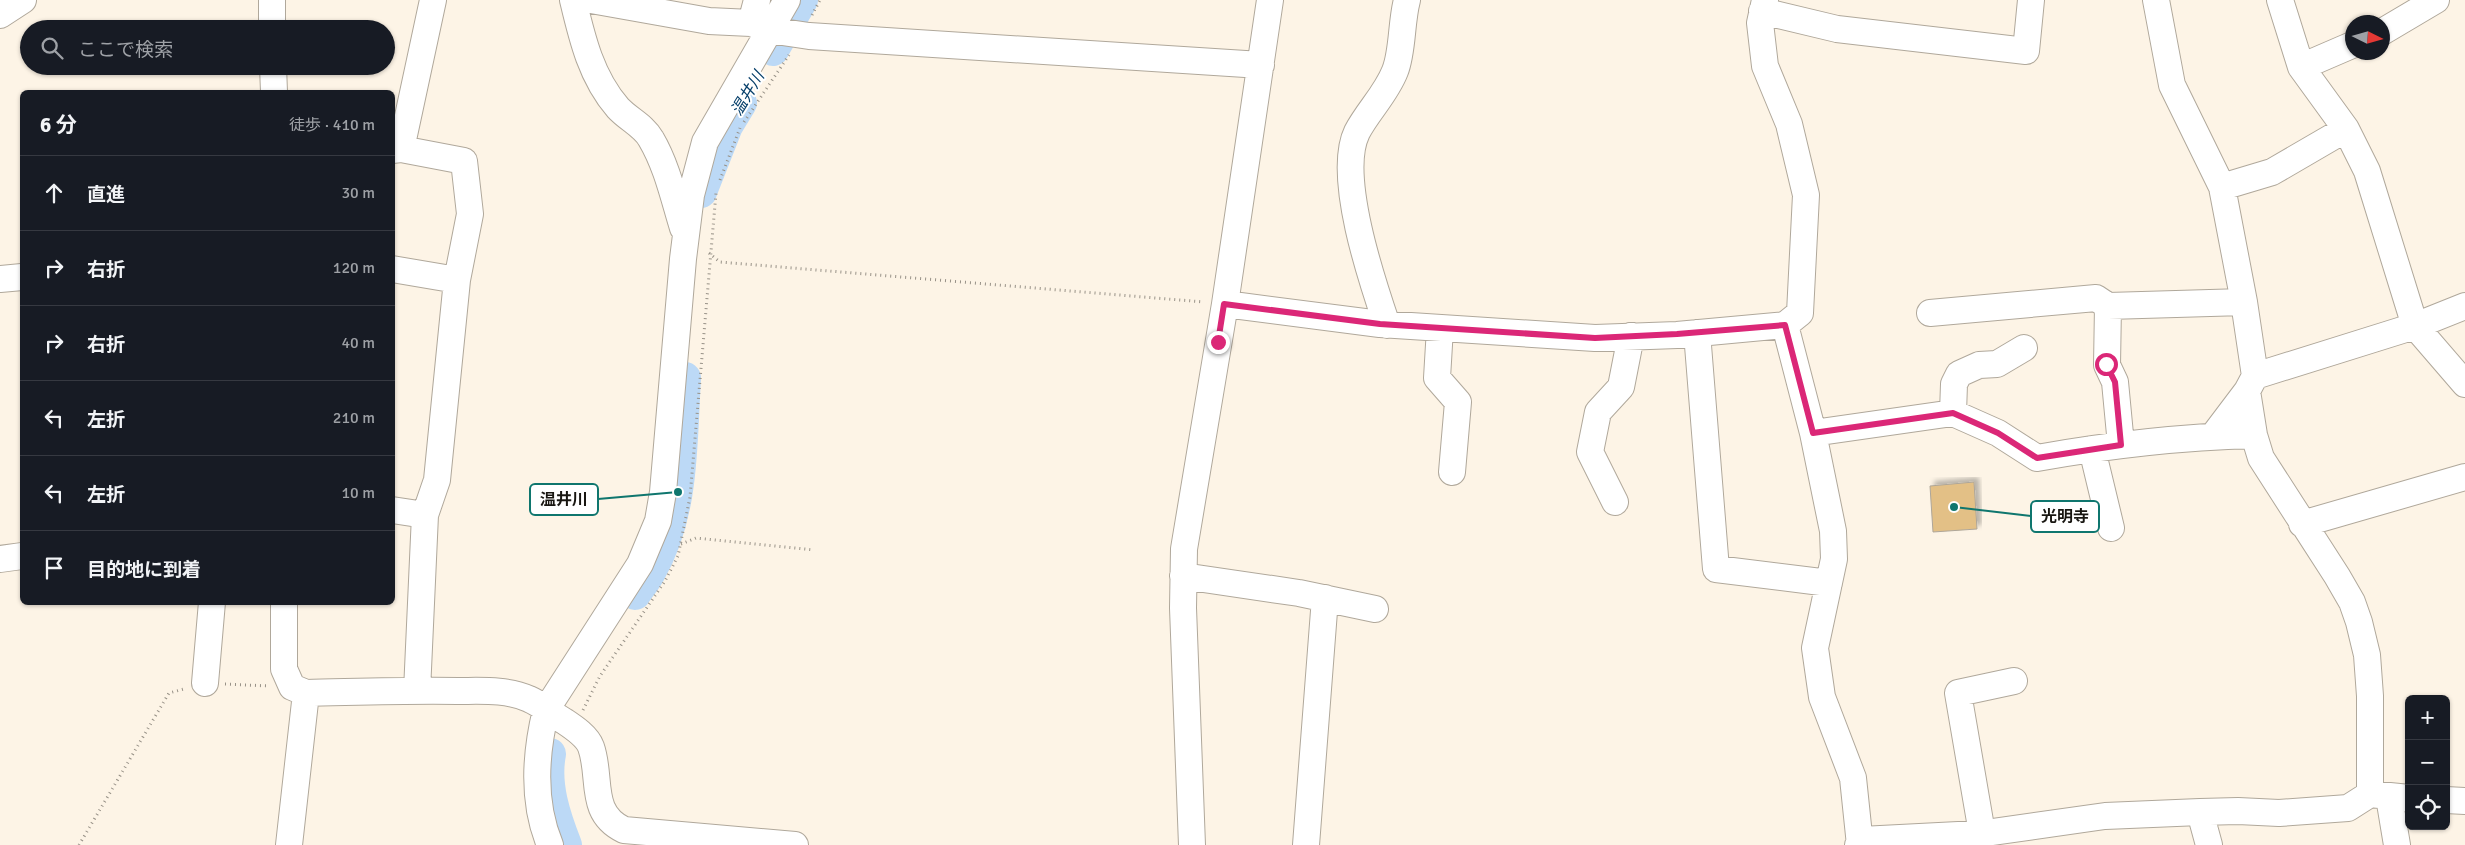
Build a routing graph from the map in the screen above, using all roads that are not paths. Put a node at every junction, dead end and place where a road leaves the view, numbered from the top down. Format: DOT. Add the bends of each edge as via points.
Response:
graph roads {
  1 [pos="23,0"];
  2 [pos="272,0"];
  3 [pos="433,0"];
  4 [pos="573,0"];
  5 [pos="591,0"];
  6 [pos="787,0"];
  7 [pos="1270,0"];
  8 [pos="1407,0"];
  9 [pos="2032,0"];
  10 [pos="2156,0"];
  11 [pos="2280,0"];
  12 [pos="2436,0"];
  13 [pos="1764,5"];
  14 [pos="0,15"];
  15 [pos="272,20"];
  16 [pos="775,26"];
  17 [pos="2390,27"];
  18 [pos="2345,48"];
  19 [pos="1262,65"];
  20 [pos="2301,67"];
  21 [pos="273,75"];
  22 [pos="274,90"];
  23 [pos="2346,129"];
  24 [pos="397,150"];
  25 [pos="2222,188"];
  26 [pos="686,236"];
  27 [pos="395,270"];
  28 [pos="20,277"];
  29 [pos="0,278"];
  30 [pos="457,280"];
  31 [pos="2244,302"];
  32 [pos="1224,304"];
  33 [pos="2108,306"];
  34 [pos="2465,306"];
  35 [pos="1930,313"];
  36 [pos="1387,324"];
  37 [pos="1785,325"];
  38 [pos="2415,326"];
  39 [pos="1440,328"];
  40 [pos="1697,333"];
  41 [pos="1631,336"];
  42 [pos="2024,348"];
  43 [pos="2251,384"];
  44 [pos="2465,384"];
  45 [pos="1953,413"];
  46 [pos="1813,433"];
  47 [pos="2254,435"];
  48 [pos="2213,436"];
  49 [pos="2121,445"];
  50 [pos="2092,449"];
  51 [pos="1452,472"];
  52 [pos="2465,478"];
  53 [pos="1615,502"];
  54 [pos="395,510"];
  55 [pos="425,515"];
  56 [pos="2302,524"];
  57 [pos="2111,528"];
  58 [pos="20,556"];
  59 [pos="0,559"];
  60 [pos="1183,576"];
  61 [pos="1829,583"];
  62 [pos="1325,598"];
  63 [pos="212,605"];
  64 [pos="284,605"];
  65 [pos="1374,609"];
  66 [pos="2014,680"];
  67 [pos="205,683"];
  68 [pos="299,690"];
  69 [pos="418,690"];
  70 [pos="562,720"];
  71 [pos="2389,796"];
  72 [pos="2450,800"];
  73 [pos="2465,801"];
  74 [pos="2200,812"];
  75 [pos="1982,833"];
  76 [pos="1860,843"];
  77 [pos="290,845"];
  78 [pos="550,845"];
  79 [pos="795,845"];
  80 [pos="1192,845"];
  81 [pos="1306,845"];
  82 [pos="2209,845"];
  83 [pos="2397,845"];
  1 -- 14 [label="street"];
  2 -- 15 [label="street"];
  3 -- 24 [label="street"];
  4 -- 26 [label="street" via="582,41 598,79 618,108 650,137 661,158"];
  5 -- 16 [label="street" via="709,21"];
  6 -- 16 [label="street"];
  7 -- 19 [label="street"];
  8 -- 36 [label="street" via="1396,69 1357,133 1352,153 1357,216 1369,270"];
  9 -- 13 [label="street" via="2026,51 1837,29"];
  10 -- 25 [label="street" via="2172,85"];
  11 -- 20 [label="street"];
  12 -- 17 [label="street"];
  13 -- 37 [label="street" via="1760,22 1765,66 1789,124 1806,195 1800,313"];
  16 -- 19 [label="street"];
  16 -- 26 [label="street" via="705,142 691,195"];
  18 -- 20 [label="street"];
  19 -- 32 [label="street"];
  20 -- 23 [label="street"];
  21 -- 22 [label="street"];
  23 -- 25 [label="street" via="2272,172"];
  23 -- 38 [label="street" via="2380,205"];
  24 -- 30 [label="street" via="464,162 470,214"];
  25 -- 31 [label="street"];
  26 -- 70 [label="street" via="658,521"];
  27 -- 30 [label="street"];
  28 -- 29 [label="street"];
  30 -- 55 [label="street" via="437,480"];
  31 -- 33 [label="street"];
  31 -- 43 [label="street"];
  32 -- 36 [label="street"];
  32 -- 60 [label="street" via="1184,549"];
  33 -- 35 [label="street" via="2096,298"];
  33 -- 49 [label="street" via="2106,364 2115,382"];
  34 -- 38 [label="street"];
  36 -- 39 [label="street"];
  37 -- 40 [label="street"];
  37 -- 46 [label="street"];
  38 -- 43 [label="street"];
  38 -- 44 [label="street"];
  39 -- 41 [label="street" via="1595,338"];
  39 -- 51 [label="street" via="1437,378 1458,402"];
  40 -- 41 [label="street"];
  40 -- 61 [label="street" via="1716,569"];
  41 -- 53 [label="street" via="1621,387 1598,412 1590,452"];
  42 -- 45 [label="street" via="1997,364 1978,365 1959,374 1954,384"];
  43 -- 47 [label="street"];
  43 -- 48 [label="street"];
  45 -- 46 [label="street"];
  45 -- 50 [label="street" via="1998,433 2037,458"];
  46 -- 61 [label="street" via="1833,531 1834,559"];
  47 -- 48 [label="street"];
  47 -- 56 [label="street" via="2261,458"];
  48 -- 49 [label="street"];
  49 -- 50 [label="street"];
  50 -- 57 [label="street"];
  52 -- 56 [label="street"];
  54 -- 55 [label="street"];
  55 -- 69 [label="street"];
  56 -- 71 [label="street" via="2352,602 2359,622"];
  58 -- 59 [label="street"];
  60 -- 62 [label="street"];
  60 -- 80 [label="street"];
  61 -- 76 [label="street" via="1815,648 1822,697 1853,778"];
  62 -- 65 [label="street"];
  62 -- 81 [label="street"];
  63 -- 67 [label="street"];
  64 -- 68 [label="street" via="284,668"];
  66 -- 75 [label="street" via="1958,694"];
  68 -- 69 [label="street"];
  68 -- 77 [label="street"];
  69 -- 70 [label="street" via="504,692 528,698"];
  70 -- 78 [label="street" via="542,728 536,792"];
  70 -- 79 [label="street" via="586,738 591,747 599,800 613,825 624,830"];
  71 -- 74 [label="street" via="2348,808 2279,813"];
  71 -- 83 [label="street"];
  72 -- 73 [label="street"];
  74 -- 75 [label="street" via="2105,816"];
  74 -- 82 [label="street"];
  75 -- 76 [label="street"];
}
